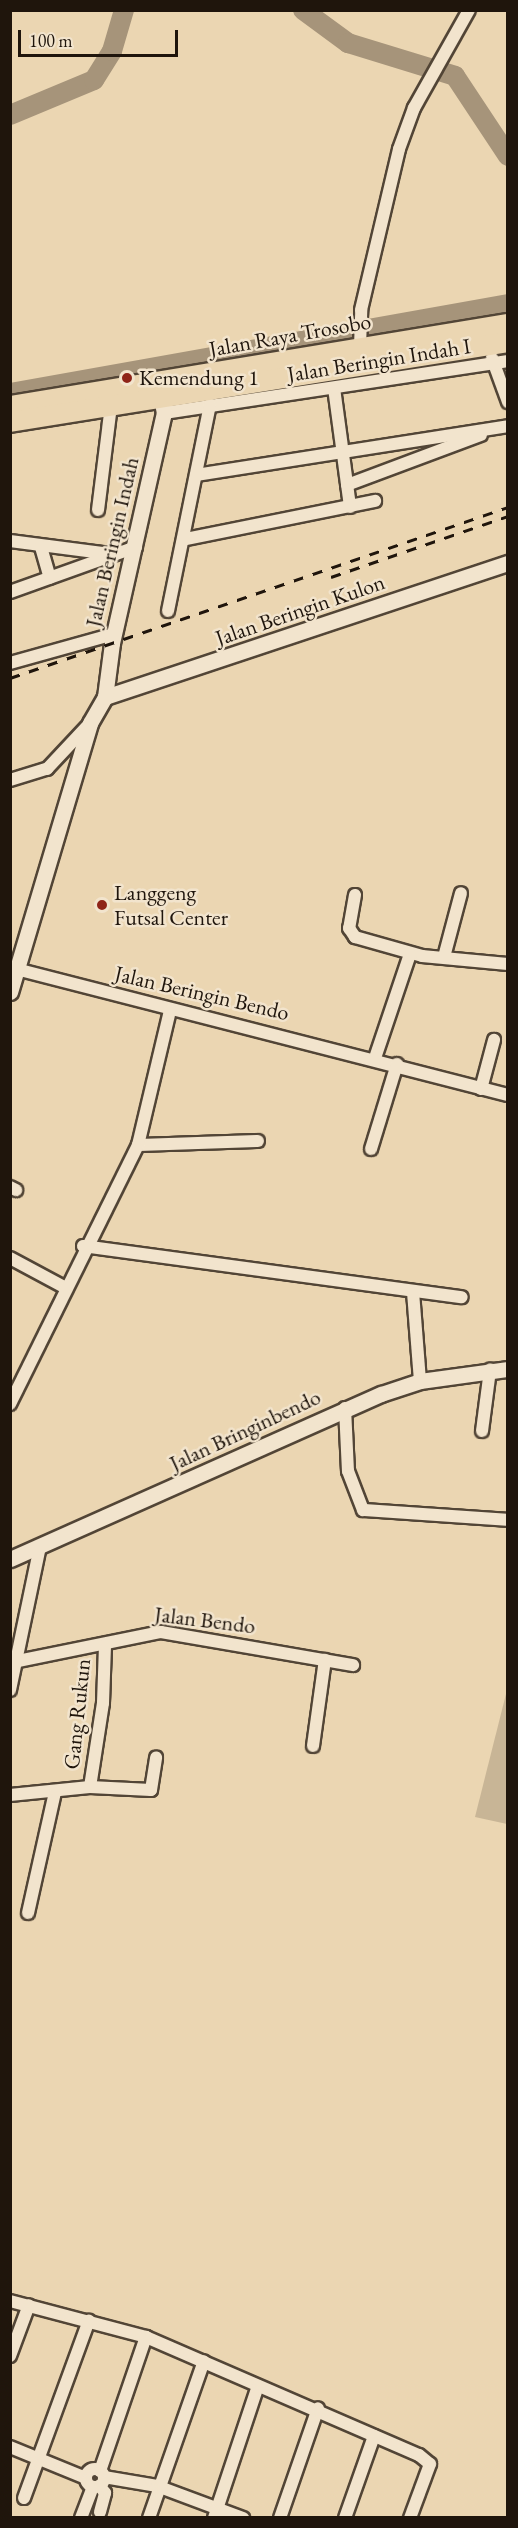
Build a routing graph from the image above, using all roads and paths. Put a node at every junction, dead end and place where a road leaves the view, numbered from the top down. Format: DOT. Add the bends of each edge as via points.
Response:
graph roads {
  1 [pos="469,10"];
  2 [pos="361,338"];
  3 [pos="504,344"];
  4 [pos="493,364"];
  5 [pos="334,388"];
  6 [pos="211,389"];
  7 [pos="507,402"];
  8 [pos="162,405"];
  9 [pos="10,406"];
  10 [pos="111,406"];
  11 [pos="209,409"];
  12 [pos="10,422"];
  13 [pos="343,452"];
  14 [pos="196,475"];
  15 [pos="346,485"];
  16 [pos="375,501"];
  17 [pos="350,507"];
  18 [pos="98,510"];
  19 [pos="186,539"];
  20 [pos="10,541"];
  21 [pos="41,547"];
  22 [pos="136,547"];
  23 [pos="113,555"];
  24 [pos="507,563"];
  25 [pos="50,578"];
  26 [pos="10,592"];
  27 [pos="168,611"];
  28 [pos="114,634"];
  29 [pos="10,663"];
  30 [pos="105,697"];
  31 [pos="90,723"];
  32 [pos="10,780"];
  33 [pos="460,893"];
  34 [pos="356,895"];
  35 [pos="410,954"];
  36 [pos="444,957"];
  37 [pos="507,964"];
  38 [pos="20,970"];
  39 [pos="10,992"];
  40 [pos="170,1011"];
  41 [pos="494,1040"];
  42 [pos="375,1058"];
  43 [pos="397,1064"];
  44 [pos="481,1089"];
  45 [pos="507,1095"];
  46 [pos="258,1141"];
  47 [pos="138,1145"];
  48 [pos="371,1149"];
  49 [pos="83,1246"];
  50 [pos="10,1258"];
  51 [pos="66,1288"];
  52 [pos="412,1292"];
  53 [pos="462,1297"];
  54 [pos="507,1369"];
  55 [pos="490,1370"];
  56 [pos="420,1382"];
  57 [pos="10,1404"];
  58 [pos="345,1408"];
  59 [pos="482,1431"];
  60 [pos="507,1520"];
  61 [pos="40,1547"];
  62 [pos="10,1559"];
  63 [pos="105,1645"];
  64 [pos="325,1660"];
  65 [pos="18,1661"];
  66 [pos="353,1665"];
  67 [pos="10,1690"];
  68 [pos="313,1746"];
  69 [pos="156,1757"];
  70 [pos="90,1787"];
  71 [pos="55,1792"];
  72 [pos="10,1795"];
  73 [pos="28,1913"];
  74 [pos="10,2301"];
  75 [pos="29,2305"];
  76 [pos="89,2320"];
  77 [pos="146,2337"];
  78 [pos="10,2356"];
  79 [pos="204,2361"];
  80 [pos="258,2386"];
  81 [pos="318,2408"];
  82 [pos="374,2436"];
  83 [pos="10,2447"];
  84 [pos="38,2458"];
  85 [pos="97,2480"];
  86 [pos="161,2487"];
  87 [pos="24,2498"];
  88 [pos="100,2512"];
  89 [pos="216,2513"];
  90 [pos="81,2517"];
  91 [pos="149,2517"];
  92 [pos="243,2517"];
  93 [pos="280,2517"];
  94 [pos="345,2517"];
  95 [pos="410,2517"];
  1 -- 2 [label="street" via="399,149"];
  2 -- 3 [label="highway, Jalan Raya Trosobo"];
  2 -- 9 [label="highway, Jalan Raya Trosobo"];
  3 -- 4 [label="street"];
  3 -- 4 [label="street, Jalan Beringin Indah I"];
  3 -- 6 [label="highway, Jalan Raya Trosobo"];
  4 -- 5 [label="street, Jalan Beringin Indah I"];
  4 -- 7 [label="street"];
  5 -- 11 [label="street, Jalan Beringin Indah I"];
  5 -- 13 [label="street"];
  6 -- 8 [label="highway, Jalan Raya Trosobo"];
  6 -- 11 [label="street"];
  8 -- 10 [label="highway, Jalan Raya Trosobo"];
  8 -- 11 [label="street, Jalan Beringin Indah I"];
  8 -- 22 [label="street, Jalan Beringin Indah"];
  10 -- 12 [label="highway, Jalan Raya Trosobo"];
  10 -- 18 [label="street"];
  11 -- 14 [label="street"];
  13 -- 14 [label="street"];
  13 -- 15 [label="street"];
  13 -- 15 [label="street" via="507,426"];
  14 -- 19 [label="street"];
  15 -- 17 [label="street"];
  16 -- 17 [label="street"];
  17 -- 19 [label="street"];
  19 -- 27 [label="street"];
  20 -- 21 [label="street"];
  21 -- 23 [label="street"];
  21 -- 25 [label="street"];
  22 -- 23 [label="street"];
  22 -- 28 [label="street, Jalan Beringin Indah"];
  23 -- 25 [label="street"];
  24 -- 30 [label="street, Jalan Beringin Kulon"];
  25 -- 26 [label="street"];
  28 -- 29 [label="street"];
  28 -- 30 [label="street, Jalan Beringin Indah"];
  30 -- 31 [label="street"];
  31 -- 32 [label="street" via="47,769"];
  31 -- 38 [label="street"];
  33 -- 36 [label="street"];
  34 -- 35 [label="street" via="350,932"];
  35 -- 36 [label="street"];
  35 -- 42 [label="street"];
  36 -- 37 [label="street"];
  38 -- 39 [label="street"];
  38 -- 40 [label="street, Jalan Beringin Bendo"];
  40 -- 42 [label="street, Jalan Beringin Bendo"];
  40 -- 47 [label="street"];
  41 -- 44 [label="street"];
  42 -- 43 [label="street, Jalan Beringin Bendo"];
  43 -- 44 [label="street, Jalan Beringin Bendo"];
  43 -- 48 [label="street"];
  44 -- 45 [label="street, Jalan Beringin Bendo"];
  46 -- 47 [label="street"];
  47 -- 49 [label="street"];
  49 -- 51 [label="street"];
  49 -- 52 [label="street"];
  50 -- 51 [label="street"];
  51 -- 57 [label="street"];
  52 -- 53 [label="street"];
  52 -- 56 [label="street"];
  54 -- 55 [label="street, Jalan Bringinbendo"];
  55 -- 56 [label="street, Jalan Bringinbendo"];
  55 -- 59 [label="street"];
  56 -- 58 [label="street, Jalan Bringinbendo"];
  58 -- 60 [label="street" via="348,1470 363,1510"];
  58 -- 61 [label="street, Jalan Bringinbendo"];
  61 -- 62 [label="street, Jalan Bringinbendo"];
  61 -- 65 [label="street"];
  63 -- 64 [label="street, Jalan Bendo" via="161,1632"];
  63 -- 65 [label="street, Jalan Bendo"];
  63 -- 70 [label="street, Gang Rukun" via="103,1703"];
  64 -- 66 [label="street, Jalan Bendo"];
  64 -- 68 [label="street"];
  65 -- 67 [label="street"];
  69 -- 70 [label="street, Gang Rukun" via="151,1790"];
  70 -- 71 [label="street, Gang Rukun"];
  71 -- 72 [label="street, Gang Rukun"];
  71 -- 73 [label="street, Gang Rukun"];
  74 -- 75 [label="street"];
  75 -- 76 [label="street"];
  75 -- 78 [label="street"];
  76 -- 77 [label="street"];
  76 -- 84 [label="street"];
  77 -- 79 [label="street"];
  77 -- 85 [label="street"];
  79 -- 80 [label="street"];
  79 -- 86 [label="street"];
  80 -- 81 [label="street"];
  80 -- 89 [label="street"];
  81 -- 82 [label="street"];
  81 -- 93 [label="street"];
  82 -- 94 [label="street"];
  82 -- 95 [label="street" via="430,2464"];
  83 -- 84 [label="street"];
  84 -- 85 [label="street"];
  84 -- 87 [label="street"];
  85 -- 86 [label="street"];
  85 -- 88 [label="street" via="105,2493"];
  85 -- 90 [label="street"];
  86 -- 89 [label="street"];
  86 -- 91 [label="street"];
  89 -- 92 [label="street"];
}
